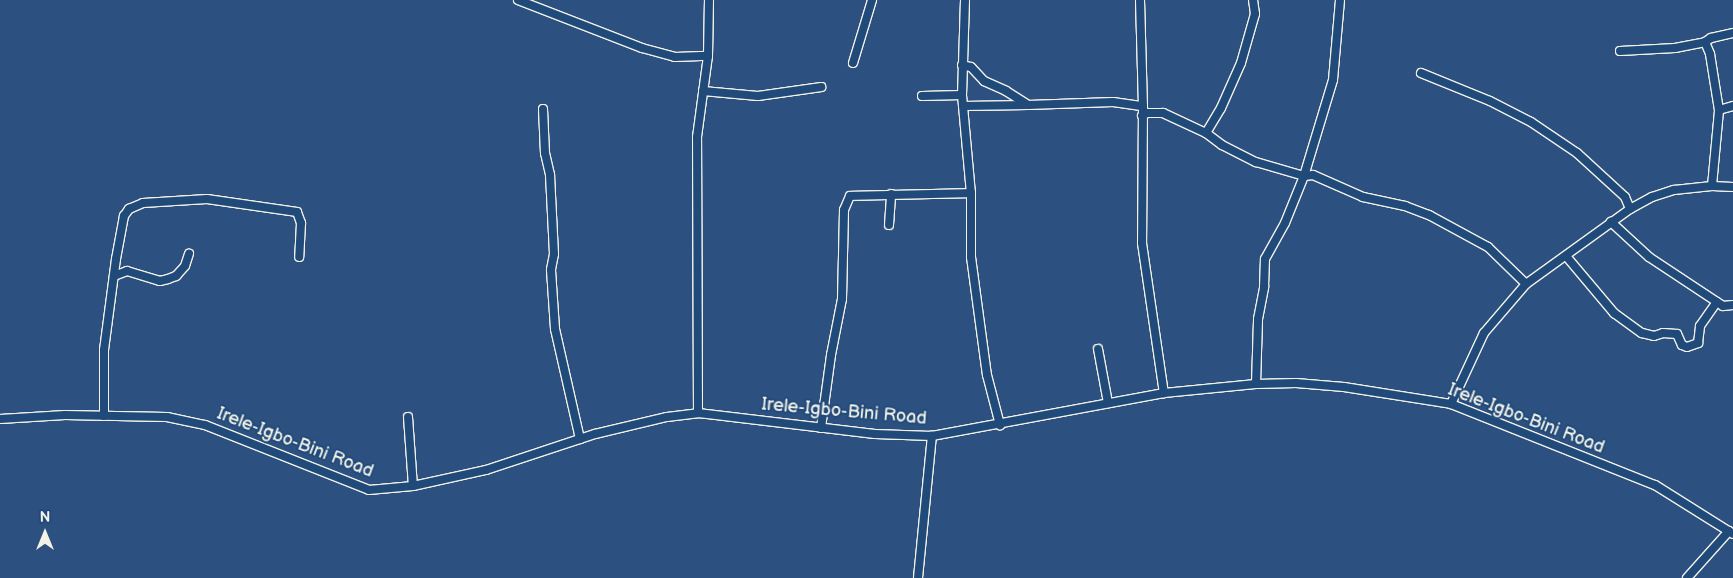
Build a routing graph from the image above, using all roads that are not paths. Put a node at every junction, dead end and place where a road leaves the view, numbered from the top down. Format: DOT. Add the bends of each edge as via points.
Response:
graph roads {
  1 [pos="518,0"];
  2 [pos="709,0"];
  3 [pos="872,0"];
  4 [pos="965,0"];
  5 [pos="1140,0"];
  6 [pos="1253,0"];
  7 [pos="1340,0"];
  8 [pos="1733,33"];
  9 [pos="1704,42"];
  10 [pos="1620,51"];
  11 [pos="708,56"];
  12 [pos="854,63"];
  13 [pos="962,65"];
  14 [pos="1421,73"];
  15 [pos="822,87"];
  16 [pos="703,91"];
  17 [pos="962,95"];
  18 [pos="922,96"];
  19 [pos="1028,105"];
  20 [pos="964,106"];
  21 [pos="1143,106"];
  22 [pos="1733,106"];
  23 [pos="544,109"];
  24 [pos="1718,110"];
  25 [pos="1142,116"];
  26 [pos="1206,133"];
  27 [pos="1304,176"];
  28 [pos="1712,186"];
  29 [pos="1733,187"];
  30 [pos="971,193"];
  31 [pos="891,194"];
  32 [pos="1630,209"];
  33 [pos="1611,222"];
  34 [pos="889,225"];
  35 [pos="189,254"];
  36 [pos="1566,256"];
  37 [pos="299,257"];
  38 [pos="114,276"];
  39 [pos="1526,284"];
  40 [pos="1717,302"];
  41 [pos="1733,304"];
  42 [pos="1098,349"];
  43 [pos="1256,384"];
  44 [pos="1164,393"];
  45 [pos="1108,403"];
  46 [pos="1451,404"];
  47 [pos="698,413"];
  48 [pos="104,416"];
  49 [pos="408,417"];
  50 [pos="0,419"];
  51 [pos="1000,425"];
  52 [pos="822,428"];
  53 [pos="932,436"];
  54 [pos="580,439"];
  55 [pos="413,486"];
  56 [pos="1731,532"];
  57 [pos="918,578"];
  58 [pos="1687,578"];
  1 -- 11 [label="street" via="642,48 675,57"];
  2 -- 11 [label="street"];
  3 -- 12 [label="street"];
  4 -- 13 [label="street"];
  5 -- 21 [label="street"];
  6 -- 26 [label="street" via="1255,14 1241,64"];
  7 -- 27 [label="street" via="1333,80"];
  8 -- 9 [label="street"];
  9 -- 10 [label="street" via="1660,50"];
  9 -- 24 [label="street" via="1710,54"];
  11 -- 16 [label="street"];
  13 -- 17 [label="street"];
  13 -- 19 [label="street" via="971,68 984,82"];
  14 -- 32 [label="street" via="1531,122 1577,153 1625,197"];
  15 -- 16 [label="street" via="758,96"];
  16 -- 47 [label="street" via="697,137"];
  17 -- 18 [label="street"];
  17 -- 20 [label="street"];
  19 -- 20 [label="street"];
  19 -- 21 [label="street" via="1112,102"];
  20 -- 30 [label="street"];
  21 -- 25 [label="street"];
  22 -- 24 [label="street"];
  23 -- 54 [label="street" via="554,254 551,270 555,329"];
  24 -- 28 [label="street"];
  25 -- 26 [label="street" via="1163,113"];
  25 -- 44 [label="street" via="1142,243"];
  26 -- 27 [label="street" via="1256,162"];
  27 -- 39 [label="street" via="1313,175 1363,197 1429,215 1488,247"];
  27 -- 43 [label="street" via="1285,223 1265,259 1258,319"];
  28 -- 29 [label="street"];
  28 -- 32 [label="street" via="1674,190"];
  30 -- 31 [label="street"];
  30 -- 51 [label="street" via="971,257 986,375"];
  31 -- 34 [label="street"];
  31 -- 52 [label="street" via="853,194 846,201 842,299"];
  32 -- 33 [label="street"];
  33 -- 36 [label="street"];
  33 -- 40 [label="street" via="1649,257"];
  35 -- 38 [label="street" via="185,266 168,279 160,280 127,271"];
  36 -- 39 [label="street"];
  36 -- 40 [label="street" via="1614,313 1642,333 1654,336 1677,334 1682,345 1687,347 1698,343 1700,326"];
  37 -- 38 [label="street" via="301,223 297,212 207,199 143,203 135,205 124,216"];
  38 -- 48 [label="street" via="104,350"];
  39 -- 46 [label="street" via="1484,334"];
  40 -- 41 [label="street" via="1723,306"];
  42 -- 45 [label="street"];
  43 -- 44 [label="street, Irele-Igbo-Bini Road"];
  43 -- 46 [label="street, Irele-Igbo-Bini Road" via="1296,383"];
  44 -- 45 [label="street, Irele-Igbo-Bini Road"];
  45 -- 51 [label="street, Irele-Igbo-Bini Road"];
  46 -- 56 [label="street, Irele-Igbo-Bini Road" via="1655,485"];
  47 -- 52 [label="street, Irele-Igbo-Bini Road"];
  47 -- 54 [label="street, Irele-Igbo-Bini Road" via="667,417"];
  48 -- 50 [label="street, Irele-Igbo-Bini Road"];
  48 -- 55 [label="street, Irele-Igbo-Bini Road" via="167,417 205,425 369,490"];
  49 -- 55 [label="street"];
  51 -- 53 [label="street, Irele-Igbo-Bini Road"];
  52 -- 53 [label="street, Irele-Igbo-Bini Road"];
  53 -- 57 [label="street"];
  54 -- 55 [label="street, Irele-Igbo-Bini Road" via="486,470"];
  56 -- 58 [label="street"];
}
